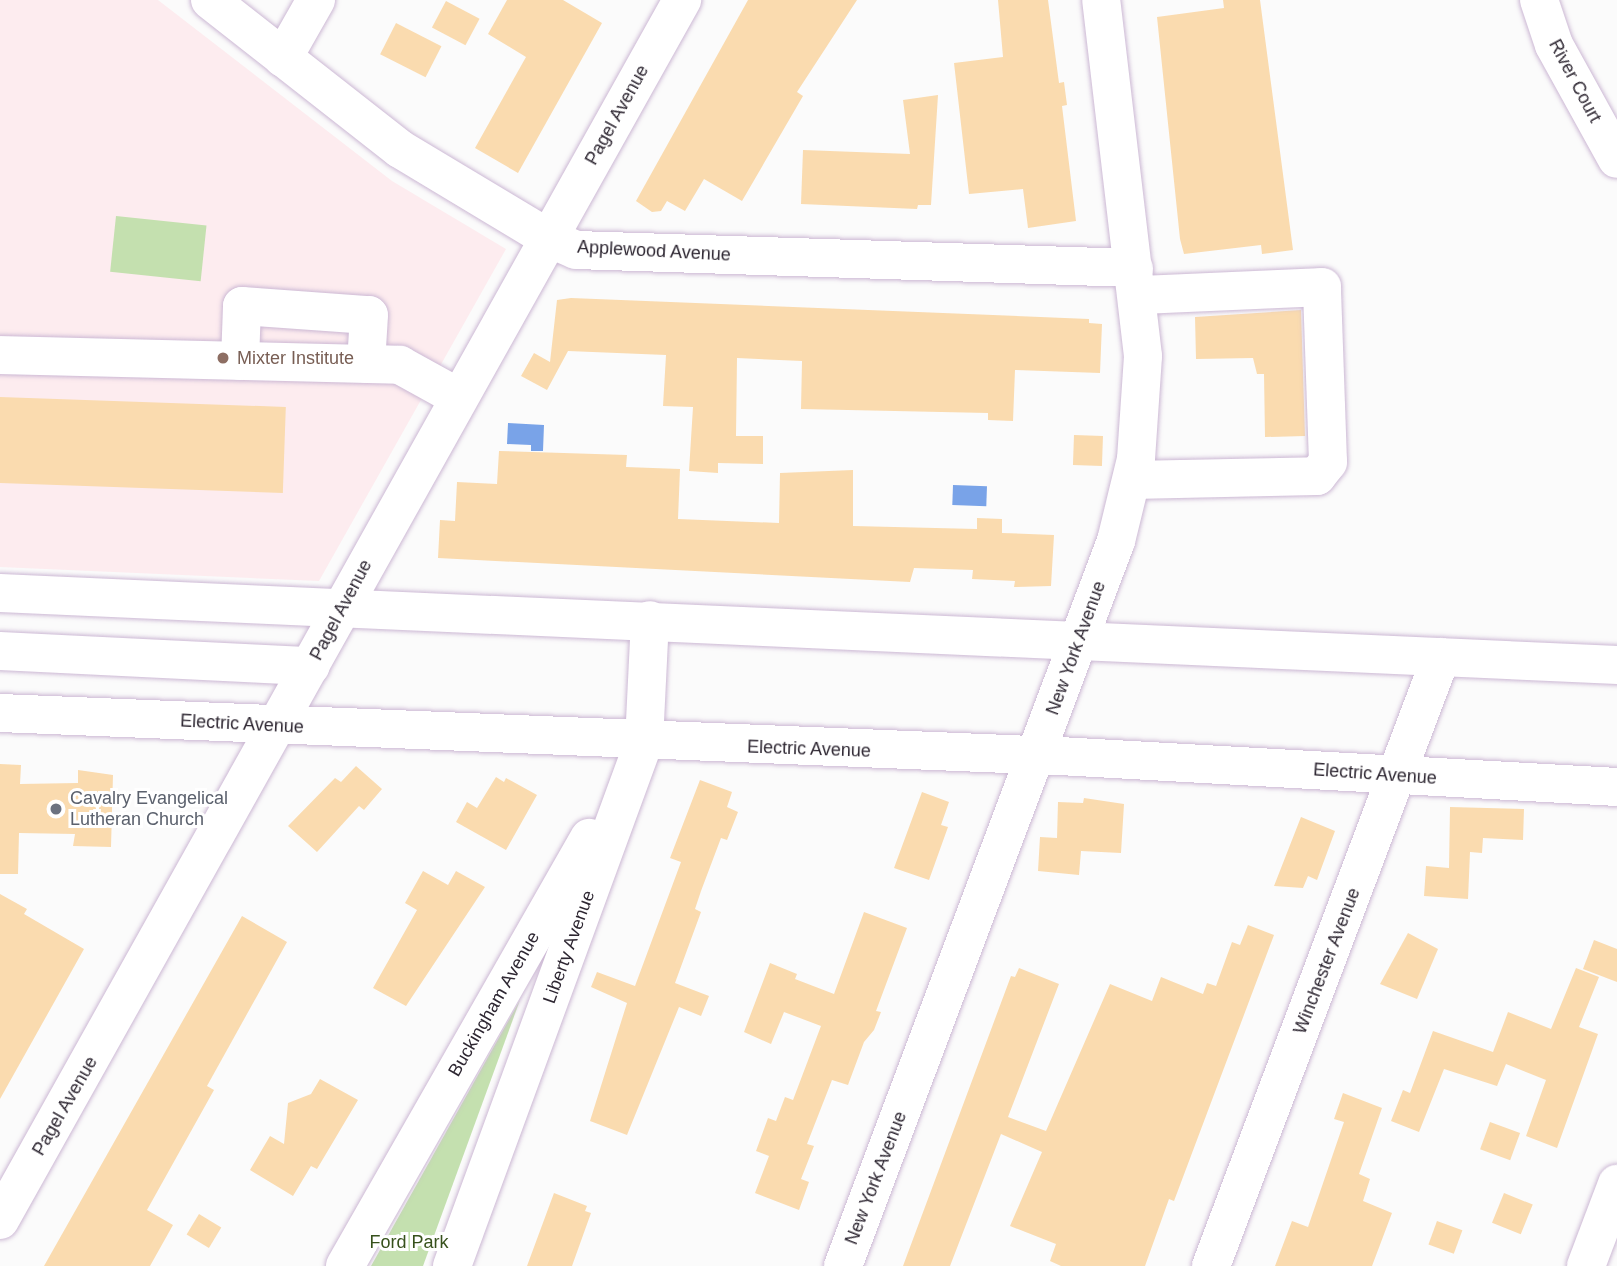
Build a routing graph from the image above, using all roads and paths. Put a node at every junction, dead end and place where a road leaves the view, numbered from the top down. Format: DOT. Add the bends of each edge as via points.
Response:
graph roads {
  1 [pos="210,0"];
  2 [pos="316,0"];
  3 [pos="681,0"];
  4 [pos="1101,0"];
  5 [pos="1539,0"];
  6 [pos="283,58"];
  7 [pos="1617,159"];
  8 [pos="548,238"];
  9 [pos="1135,282"];
  10 [pos="0,355"];
  11 [pos="240,361"];
  12 [pos="366,364"];
  13 [pos="458,397"];
  14 [pos="1132,480"];
  15 [pos="0,593"];
  16 [pos="342,608"];
  17 [pos="650,620"];
  18 [pos="1080,640"];
  19 [pos="0,651"];
  20 [pos="1441,657"];
  21 [pos="1617,665"];
  22 [pos="312,666"];
  23 [pos="0,713"];
  24 [pos="280,726"];
  25 [pos="644,742"];
  26 [pos="1036,756"];
  27 [pos="1396,777"];
  28 [pos="1617,787"];
  29 [pos="1617,1184"];
  30 [pos="0,1220"];
  31 [pos="345,1266"];
  32 [pos="452,1266"];
  33 [pos="843,1266"];
  34 [pos="1212,1266"];
  35 [pos="1586,1266"];
  1 -- 6 [label="street, Applewood Avenue"];
  2 -- 6 [label="street"];
  3 -- 8 [label="street, Pagel Avenue"];
  4 -- 9 [label="street, New York Avenue"];
  5 -- 7 [label="street, River Court" via="1554,45"];
  6 -- 8 [label="street, Applewood Avenue" via="400,149"];
  8 -- 9 [label="street, Applewood Avenue" via="576,250"];
  8 -- 13 [label="street, Pagel Avenue"];
  9 -- 14 [label="street, New York Avenue" via="1143,403"];
  9 -- 14 [label="street, Applewood Avenue" via="1322,287 1328,461 1317,476"];
  10 -- 11 [label="street"];
  11 -- 12 [label="street"];
  11 -- 12 [label="street" via="242,306 369,315"];
  12 -- 13 [label="street" via="400,365"];
  13 -- 16 [label="street, Pagel Avenue"];
  14 -- 18 [label="street, New York Avenue" via="1116,541"];
  15 -- 16 [label="street"];
  16 -- 17 [label="street"];
  16 -- 22 [label="street, Pagel Avenue"];
  17 -- 18 [label="street"];
  17 -- 25 [label="street, Liberty Avenue"];
  18 -- 20 [label="street"];
  18 -- 26 [label="street, New York Avenue"];
  19 -- 22 [label="street"];
  20 -- 21 [label="street"];
  20 -- 27 [label="street, Winchester Avenue"];
  22 -- 24 [label="street, Pagel Avenue"];
  23 -- 24 [label="street, Electric Avenue"];
  24 -- 25 [label="street, Electric Avenue"];
  24 -- 30 [label="street, Pagel Avenue"];
  25 -- 26 [label="street, Electric Avenue"];
  25 -- 31 [label="street, Buckingham Avenue"];
  25 -- 32 [label="street, Liberty Avenue"];
  26 -- 27 [label="street, Electric Avenue"];
  26 -- 33 [label="street, New York Avenue"];
  27 -- 28 [label="street, Electric Avenue"];
  27 -- 34 [label="street, Winchester Avenue"];
  29 -- 35 [label="street"];
}
